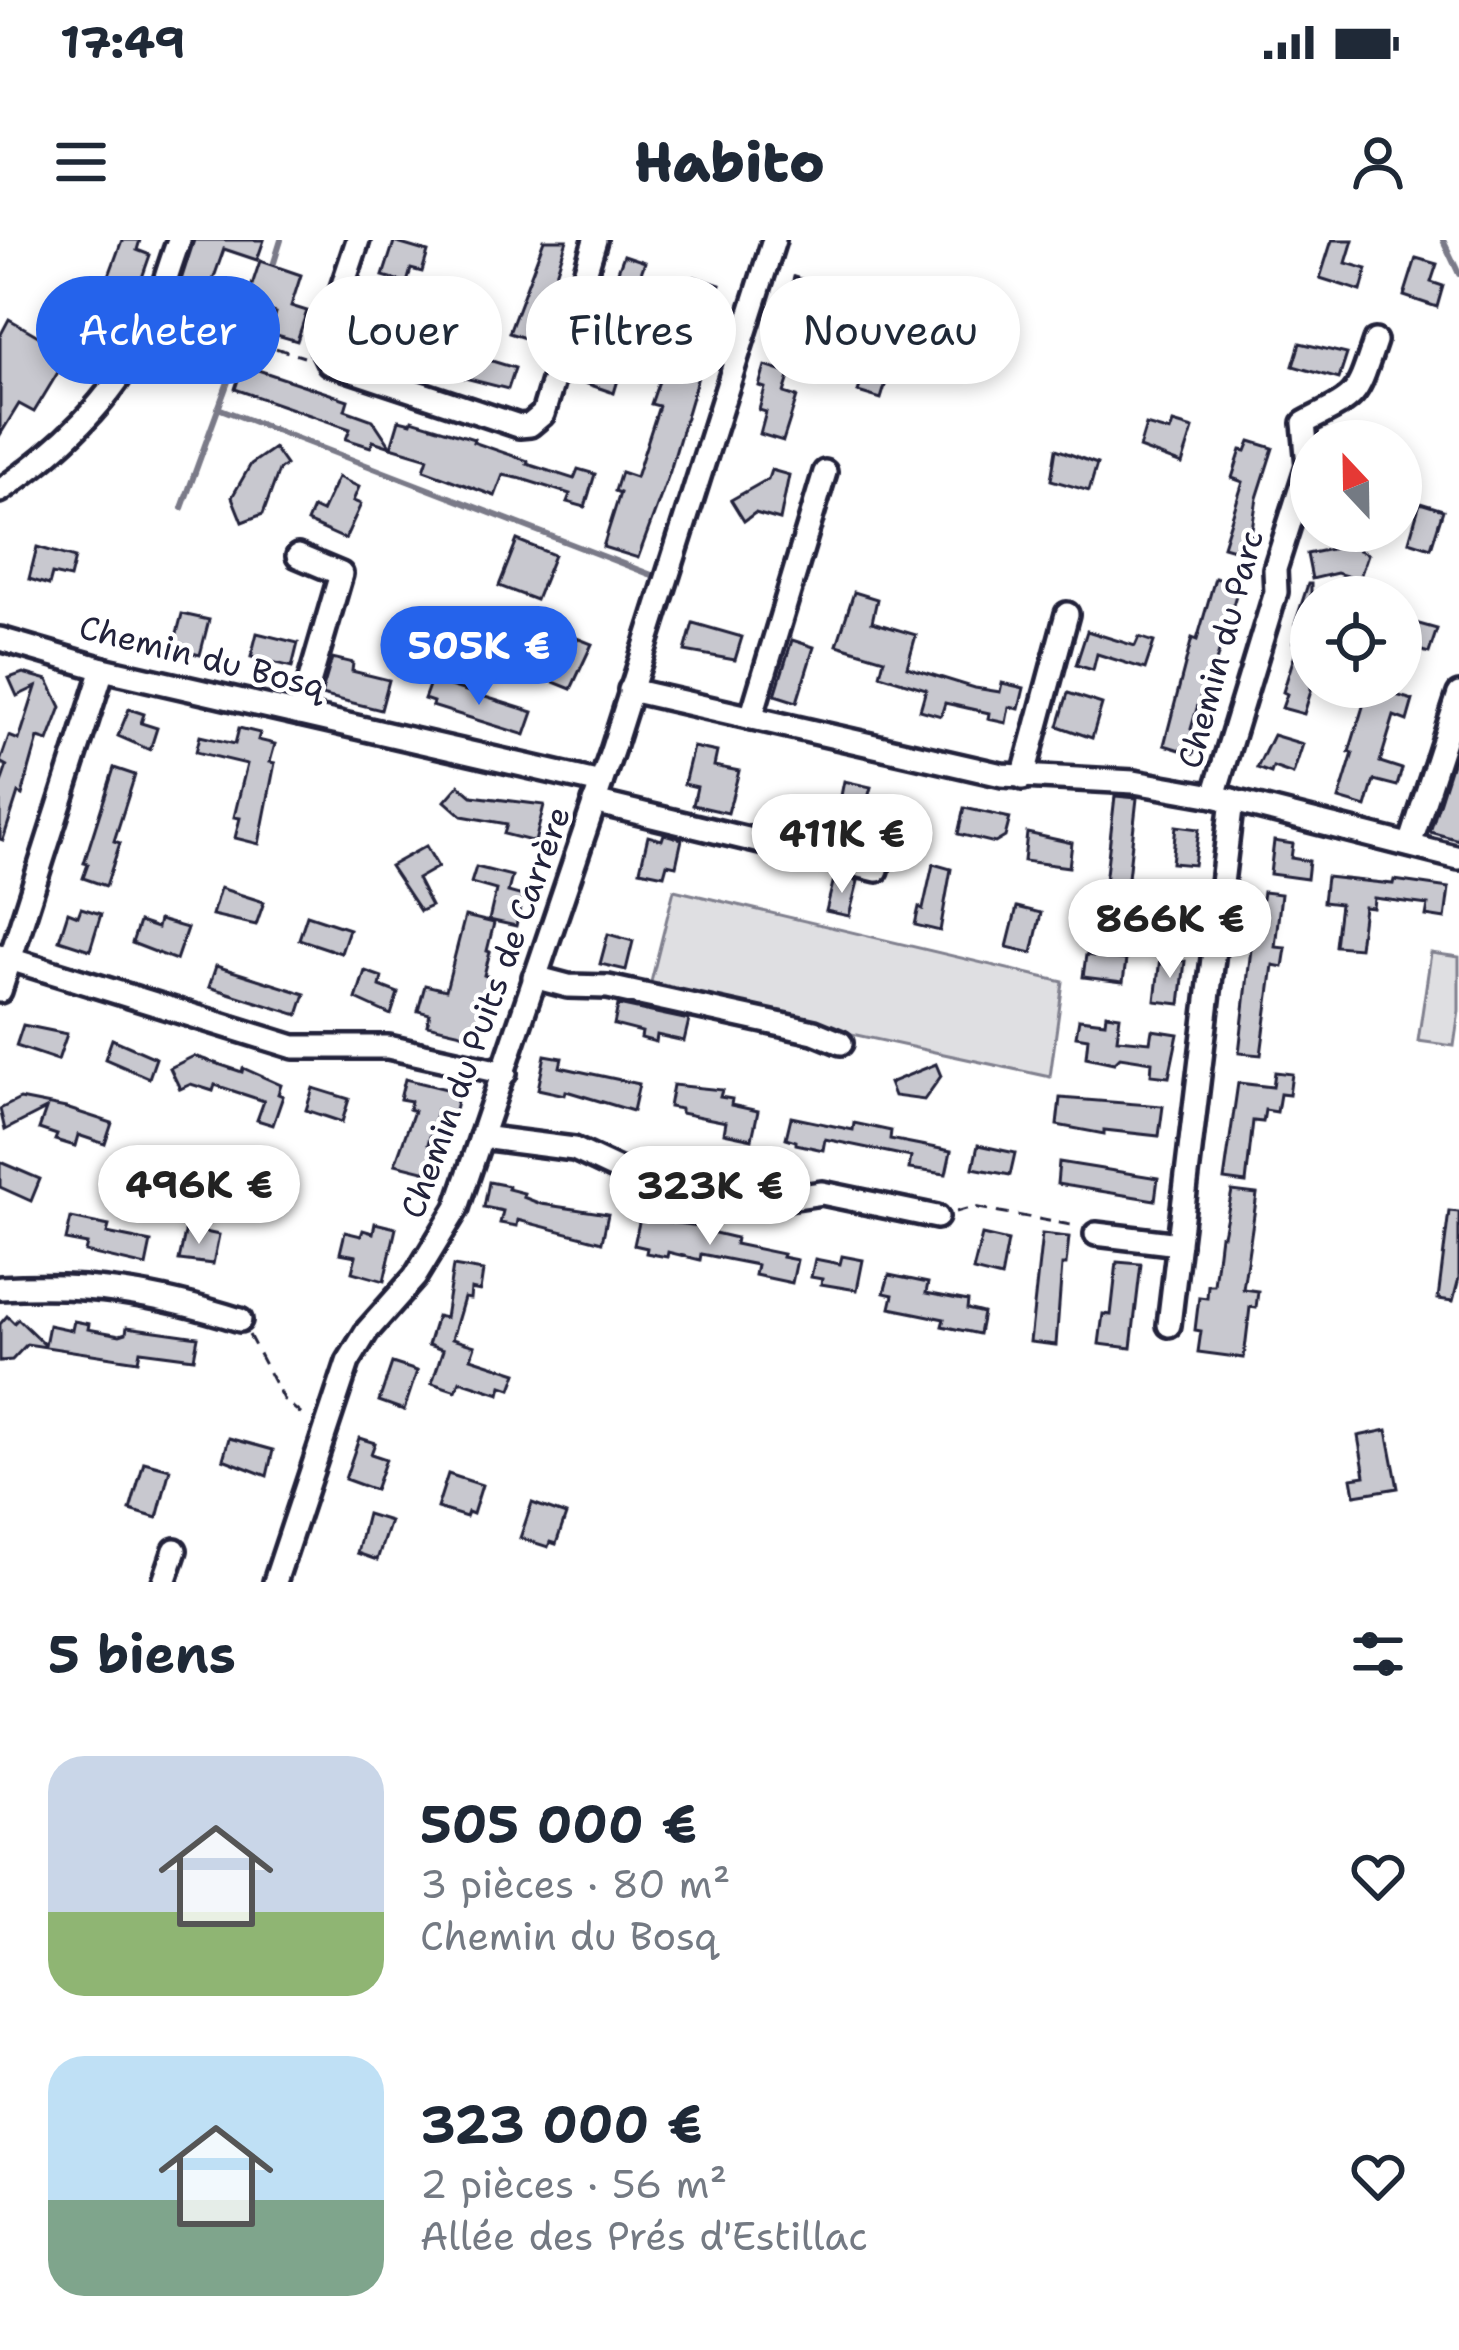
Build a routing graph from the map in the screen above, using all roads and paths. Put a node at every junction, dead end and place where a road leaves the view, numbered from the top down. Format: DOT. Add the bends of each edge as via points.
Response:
graph roads {
  1 [pos="178,240"];
  2 [pos="358,240"];
  3 [pos="595,240"];
  4 [pos="774,240"];
  5 [pos="165,276"];
  6 [pos="346,276"];
  7 [pos="1376,341"];
  8 [pos="113,384"];
  9 [pos="387,384"];
  10 [pos="826,472"];
  11 [pos="0,491"];
  12 [pos="298,556"];
  13 [pos="1067,614"];
  14 [pos="0,639"];
  15 [pos="104,669"];
  16 [pos="630,689"];
  17 [pos="1459,694"];
  18 [pos="300,714"];
  19 [pos="751,718"];
  20 [pos="1023,778"];
  21 [pos="597,793"];
  22 [pos="1223,798"];
  23 [pos="1410,845"];
  24 [pos="1459,857"];
  25 [pos="877,870"];
  26 [pos="5,958"];
  27 [pos="534,977"];
  28 [pos="0,991"];
  29 [pos="841,1043"];
  30 [pos="505,1072"];
  31 [pos="481,1137"];
  32 [pos="937,1217"];
  33 [pos="1096,1234"];
  34 [pos="1179,1244"];
  35 [pos="0,1288"];
  36 [pos="240,1320"];
  37 [pos="1169,1325"];
  38 [pos="323,1431"];
  39 [pos="175,1550"];
  40 [pos="164,1582"];
  41 [pos="274,1582"];
  1 -- 5 [label="street"];
  2 -- 6 [label="street"];
  3 -- 9 [label="street" via="543,414 530,425"];
  4 -- 16 [label="street, Chemin du Puits de Carrère"];
  7 -- 22 [label="street, Chemin du Parc" via="1351,399 1304,423 1308,465 1275,569 1276,592"];
  8 -- 11 [label="street" via="54,453"];
  10 -- 19 [label="street"];
  12 -- 18 [label="street" via="341,574"];
  13 -- 20 [label="street"];
  14 -- 15 [label="street, Chemin du Bosq"];
  15 -- 18 [label="street, Chemin du Bosq"];
  15 -- 26 [label="street"];
  16 -- 19 [label="street"];
  16 -- 21 [label="street, Chemin du Puits de Carrère"];
  17 -- 23 [label="street"];
  18 -- 21 [label="street, Chemin du Bosq"];
  19 -- 20 [label="street"];
  20 -- 22 [label="street" via="1134,782"];
  21 -- 25 [label="street, Chemin du Bosq"];
  21 -- 27 [label="street, Chemin du Puits de Carrère"];
  22 -- 23 [label="street"];
  22 -- 34 [label="street"];
  23 -- 24 [label="street"];
  26 -- 28 [label="street"];
  26 -- 30 [label="street" via="294,1047 388,1047"];
  27 -- 29 [label="street" via="608,986"];
  27 -- 30 [label="street, Chemin du Puits de Carrère"];
  30 -- 31 [label="street, Chemin du Puits de Carrère"];
  31 -- 32 [label="street" via="574,1149 621,1172 760,1202 822,1193"];
  31 -- 38 [label="street, Chemin du Puits de Carrère" via="441,1239 367,1331"];
  32 -- 33 [label="path" via="973,1207"];
  33 -- 34 [label="street"];
  34 -- 37 [label="street"];
  35 -- 36 [label="street" via="111,1288"];
  36 -- 38 [label="path" via="283,1399"];
  38 -- 41 [label="street, Chemin du Puits de Carrère"];
  39 -- 40 [label="street"];
}
